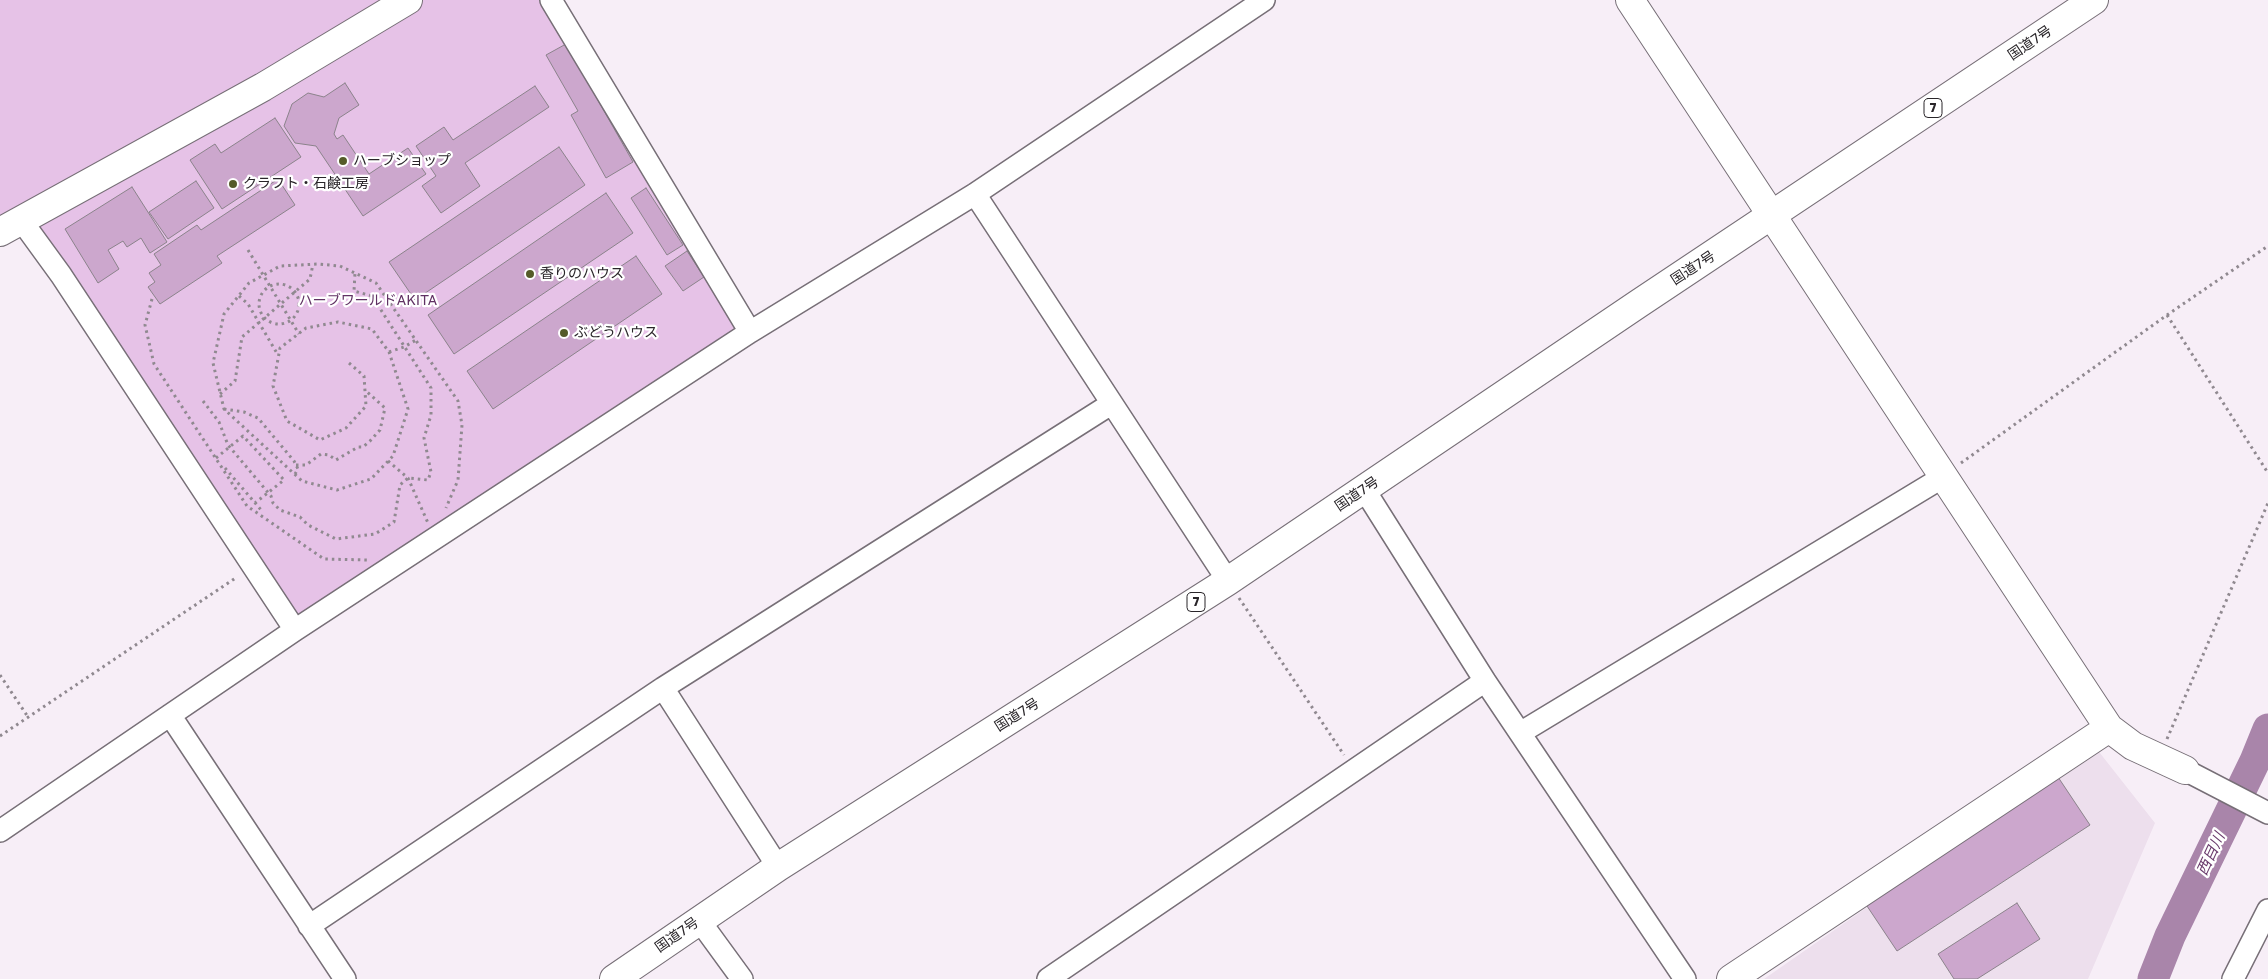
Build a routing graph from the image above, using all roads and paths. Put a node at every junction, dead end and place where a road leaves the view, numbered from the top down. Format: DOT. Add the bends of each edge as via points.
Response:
graph roads {
  1 [pos="408,0"];
  2 [pos="551,0"];
  3 [pos="1264,0"];
  4 [pos="1630,0"];
  5 [pos="2094,0"];
  6 [pos="975,194"];
  7 [pos="1772,216"];
  8 [pos="11,226"];
  9 [pos="2268,246"];
  10 [pos="248,250"];
  11 [pos="313,264"];
  12 [pos="355,273"];
  13 [pos="263,275"];
  14 [pos="295,292"];
  15 [pos="239,296"];
  16 [pos="152,299"];
  17 [pos="280,303"];
  18 [pos="2167,315"];
  19 [pos="264,318"];
  20 [pos="260,322"];
  21 [pos="750,332"];
  22 [pos="299,334"];
  23 [pos="416,340"];
  24 [pos="404,347"];
  25 [pos="389,352"];
  26 [pos="279,356"];
  27 [pos="349,363"];
  28 [pos="365,390"];
  29 [pos="220,394"];
  30 [pos="203,401"];
  31 [pos="1111,404"];
  32 [pos="224,409"];
  33 [pos="229,447"];
  34 [pos="216,458"];
  35 [pos="388,461"];
  36 [pos="296,465"];
  37 [pos="2268,473"];
  38 [pos="295,474"];
  39 [pos="1943,477"];
  40 [pos="408,478"];
  41 [pos="1364,489"];
  42 [pos="268,492"];
  43 [pos="255,503"];
  44 [pos="2268,503"];
  45 [pos="262,511"];
  46 [pos="443,515"];
  47 [pos="431,531"];
  48 [pos="372,560"];
  49 [pos="252,566"];
  50 [pos="1228,582"];
  51 [pos="295,630"];
  52 [pos="0,675"];
  53 [pos="1485,681"];
  54 [pos="663,688"];
  55 [pos="170,715"];
  56 [pos="28,717"];
  57 [pos="2109,728"];
  58 [pos="1520,733"];
  59 [pos="0,736"];
  60 [pos="2160,758"];
  61 [pos="1354,770"];
  62 [pos="2185,770"];
  63 [pos="2268,813"];
  64 [pos="0,831"];
  65 [pos="778,867"];
  66 [pos="2268,910"];
  67 [pos="699,920"];
  68 [pos="309,926"];
  69 [pos="345,979"];
  70 [pos="614,979"];
  71 [pos="742,979"];
  72 [pos="1048,979"];
  73 [pos="1685,979"];
  74 [pos="1731,979"];
  75 [pos="2233,979"];
  1 -- 8 [label="main road" via="263,87"];
  2 -- 21 [label="street"];
  3 -- 6 [label="street"];
  4 -- 7 [label="main road"];
  5 -- 7 [label="main road, 国道7号 / 7"];
  6 -- 21 [label="street"];
  6 -- 31 [label="street"];
  7 -- 39 [label="main road"];
  7 -- 41 [label="main road, 国道7号 / 7"];
  8 -- 49 [label="street" via="61,275"];
  9 -- 18 [label="path"];
  10 -- 13 [label="path"];
  11 -- 12 [label="path" via="340,266"];
  11 -- 13 [label="path" via="280,266"];
  11 -- 14 [label="path" via="310,279"];
  12 -- 23 [label="path" via="376,283"];
  12 -- 24 [label="path" via="354,291 372,296"];
  13 -- 15 [label="path" via="250,283"];
  13 -- 17 [label="path"];
  14 -- 17 [label="path"];
  14 -- 19 [label="path" via="299,307 293,319 281,324"];
  14 -- 19 [label="path" via="281,284 268,287 259,297 258,304"];
  15 -- 20 [label="path"];
  15 -- 29 [label="path" via="224,314 213,363"];
  16 -- 34 [label="path" via="144,325 154,364"];
  17 -- 19 [label="path"];
  17 -- 22 [label="path"];
  18 -- 37 [label="path"];
  18 -- 39 [label="path"];
  19 -- 20 [label="path"];
  20 -- 26 [label="path"];
  20 -- 29 [label="path" via="242,337 235,381"];
  21 -- 51 [label="street"];
  22 -- 25 [label="path" via="306,328 338,322 372,329"];
  22 -- 26 [label="path" via="280,348"];
  23 -- 24 [label="path"];
  23 -- 46 [label="path" via="458,401 462,425 458,480"];
  24 -- 25 [label="path"];
  24 -- 40 [label="path" via="430,388 431,415 424,438 431,472 428,480"];
  25 -- 35 [label="path" via="408,409 393,456"];
  26 -- 28 [label="path" via="273,386 287,421 320,440 346,428 366,406"];
  27 -- 28 [label="path" via="364,376"];
  28 -- 36 [label="path" via="385,408 380,430 370,441 336,460 320,454 306,465"];
  29 -- 32 [label="path"];
  30 -- 33 [label="path" via="218,422"];
  31 -- 50 [label="street"];
  31 -- 54 [label="street"];
  32 -- 36 [label="path" via="258,418"];
  32 -- 38 [label="path"];
  33 -- 34 [label="path"];
  33 -- 42 [label="path"];
  33 -- 42 [label="path" via="243,436 284,480"];
  34 -- 43 [label="path"];
  34 -- 48 [label="path" via="247,506 324,559"];
  35 -- 38 [label="path" via="371,480 337,490 302,481"];
  35 -- 40 [label="path"];
  36 -- 38 [label="path"];
  39 -- 57 [label="main road"];
  39 -- 58 [label="street"];
  40 -- 42 [label="path" via="400,485 394,522 375,534 336,539 308,525 300,517 280,510"];
  40 -- 47 [label="path"];
  41 -- 50 [label="main road, 国道7号 / 7"];
  41 -- 53 [label="street"];
  42 -- 43 [label="path"];
  43 -- 45 [label="path"];
  44 -- 60 [label="path"];
  49 -- 51 [label="street"];
  49 -- 56 [label="path"];
  50 -- 61 [label="path"];
  50 -- 65 [label="main road, 国道7号 / 7"];
  51 -- 55 [label="street"];
  52 -- 56 [label="path"];
  53 -- 58 [label="street"];
  53 -- 61 [label="street"];
  54 -- 65 [label="street"];
  54 -- 68 [label="street"];
  55 -- 64 [label="street"];
  55 -- 68 [label="street"];
  56 -- 59 [label="path"];
  57 -- 60 [label="main road" via="2133,746"];
  57 -- 74 [label="main road"];
  58 -- 73 [label="street"];
  60 -- 62 [label="main road"];
  61 -- 72 [label="street"];
  62 -- 63 [label="street"];
  65 -- 67 [label="main road, 国道7号 / 7"];
  66 -- 75 [label="street"];
  67 -- 70 [label="main road, 国道7号 / 7"];
  67 -- 71 [label="street"];
  68 -- 69 [label="street"];
}
